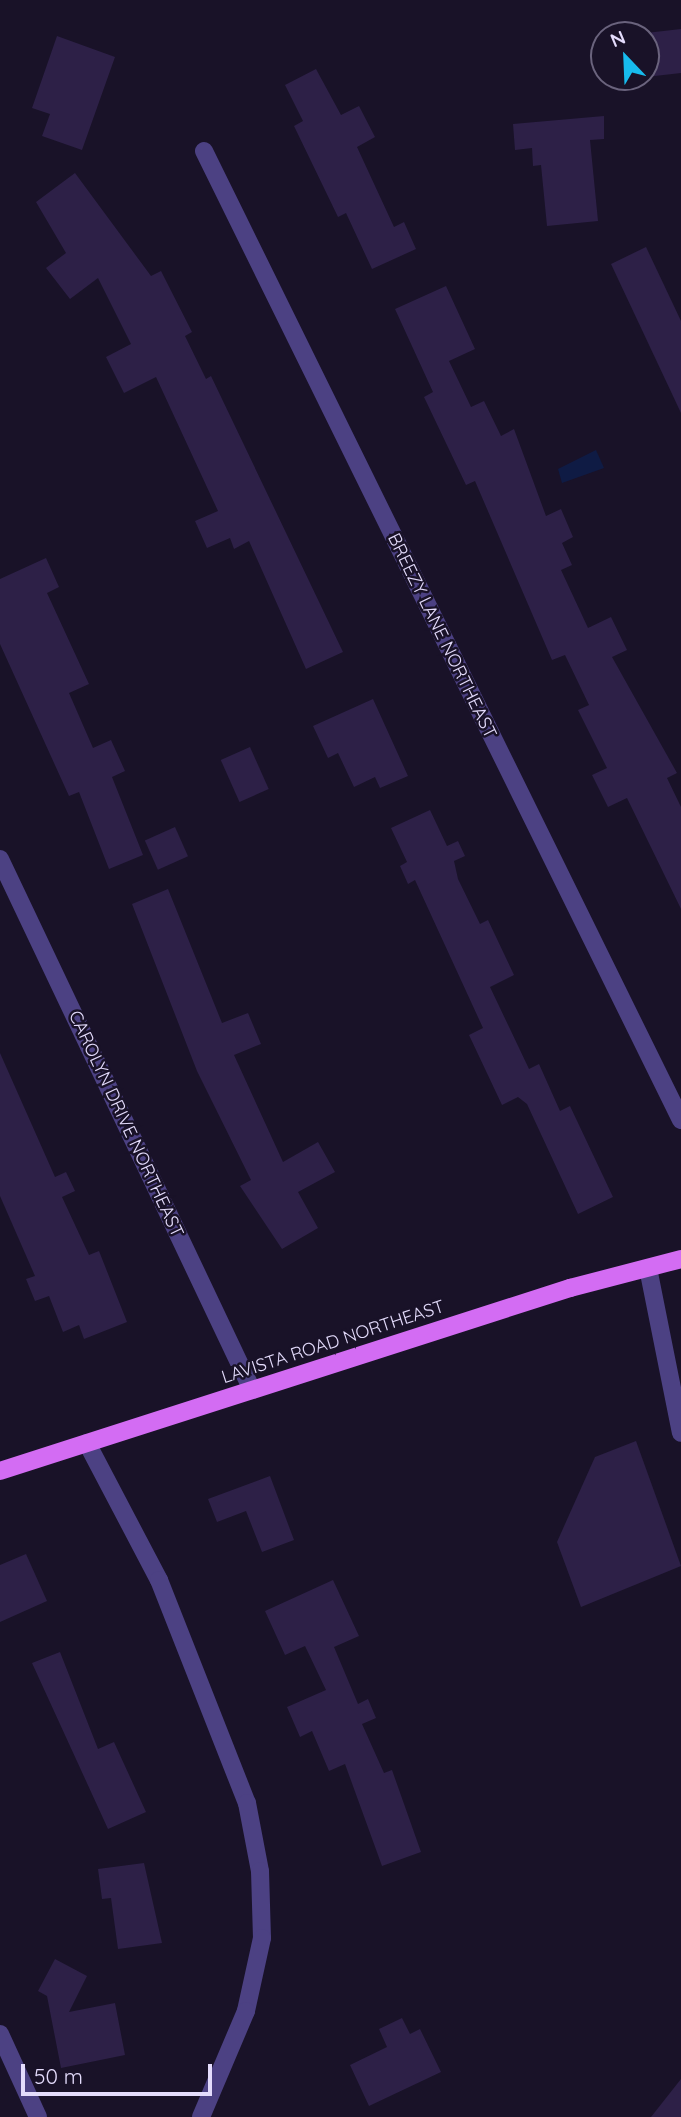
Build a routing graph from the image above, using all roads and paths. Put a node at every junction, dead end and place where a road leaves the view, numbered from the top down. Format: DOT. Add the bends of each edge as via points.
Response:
graph roads {
  1 [pos="204,151"];
  2 [pos="0,859"];
  3 [pos="681,1120"];
  4 [pos="681,1259"];
  5 [pos="648,1268"];
  6 [pos="252,1390"];
  7 [pos="681,1433"];
  8 [pos="87,1443"];
  9 [pos="0,1471"];
  10 [pos="0,2034"];
  11 [pos="38,2117"];
  12 [pos="201,2117"];
  1 -- 3 [label="street, BREEZY LANE NORTHEAST"];
  2 -- 6 [label="street, CAROLYN DRIVE NORTHEAST"];
  4 -- 5 [label="main road, LAVISTA ROAD NORTHEAST"];
  5 -- 6 [label="main road, LAVISTA ROAD NORTHEAST"];
  5 -- 7 [label="street"];
  6 -- 8 [label="main road, LAVISTA ROAD NORTHEAST"];
  8 -- 9 [label="main road, LAVISTA ROAD NORTHEAST"];
  8 -- 12 [label="street" via="159,1580 247,1803 260,1871 262,1937 246,2011"];
  10 -- 11 [label="street"];
}
